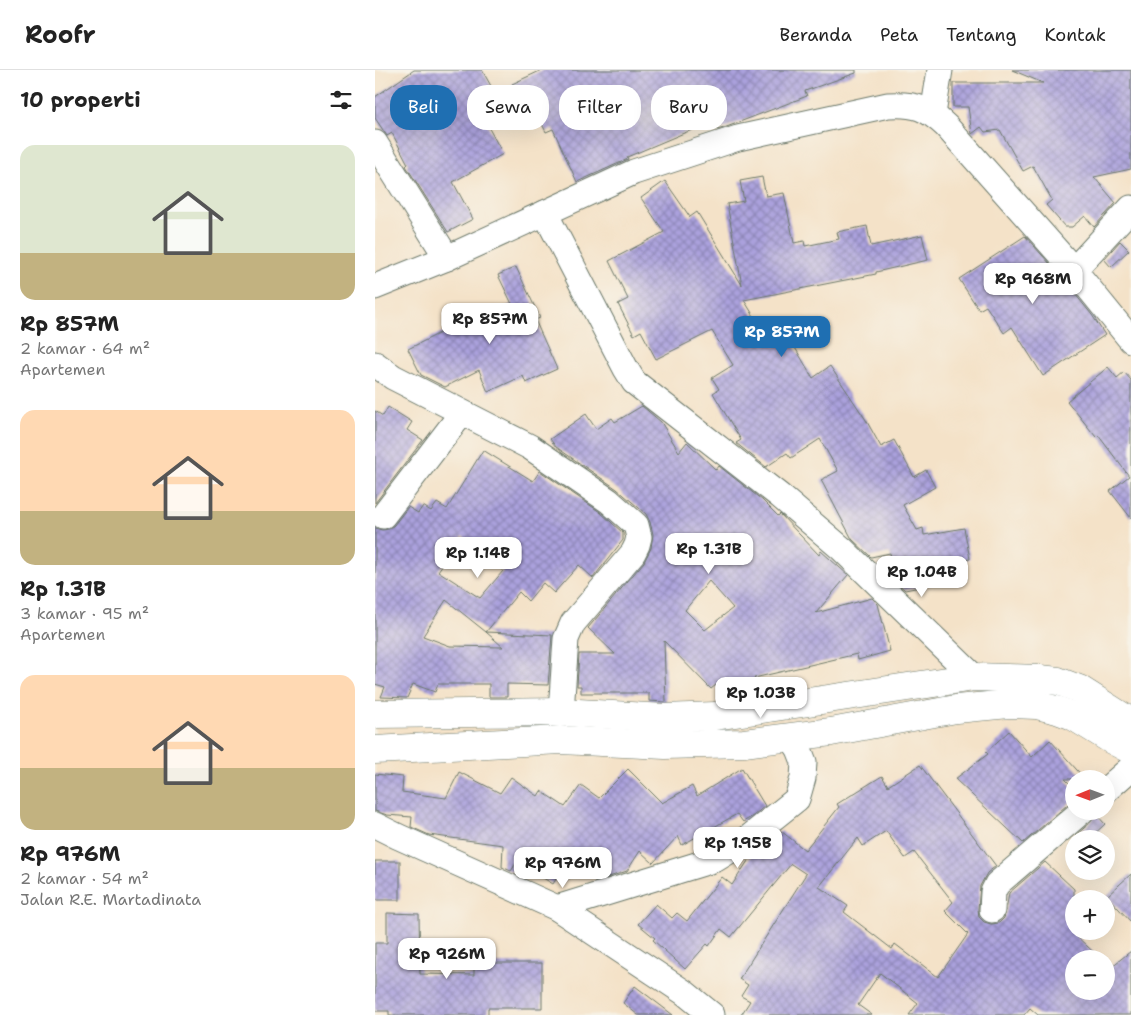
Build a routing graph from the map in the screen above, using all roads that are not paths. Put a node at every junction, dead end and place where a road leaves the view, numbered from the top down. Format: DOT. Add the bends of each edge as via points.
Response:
graph roads {
  1 [pos="940,70"];
  2 [pos="933,114"];
  3 [pos="375,143"];
  4 [pos="1131,208"];
  5 [pos="545,213"];
  6 [pos="447,258"];
  7 [pos="1074,270"];
  8 [pos="375,287"];
  9 [pos="1131,340"];
  10 [pos="375,364"];
  11 [pos="463,413"];
  12 [pos="383,516"];
  13 [pos="974,677"];
  14 [pos="561,712"];
  15 [pos="375,714"];
  16 [pos="665,718"];
  17 [pos="1131,722"];
  18 [pos="791,737"];
  19 [pos="665,745"];
  20 [pos="375,750"];
  21 [pos="1131,750"];
  22 [pos="1131,768"];
  23 [pos="1115,782"];
  24 [pos="1072,820"];
  25 [pos="375,825"];
  26 [pos="557,908"];
  27 [pos="992,910"];
  28 [pos="712,1015"];
  1 -- 2 [label="street"];
  2 -- 5 [label="street" via="917,106 888,105 738,138 634,172"];
  2 -- 7 [label="street"];
  3 -- 6 [label="street"];
  4 -- 7 [label="street"];
  5 -- 6 [label="street"];
  5 -- 13 [label="street" via="634,382 780,496 842,549"];
  6 -- 8 [label="street"];
  7 -- 9 [label="street"];
  10 -- 11 [label="street" via="393,377"];
  11 -- 12 [label="street"];
  11 -- 14 [label="street" via="530,447 609,501 638,530 633,553 569,630"];
  13 -- 16 [label="street" via="715,716"];
  13 -- 17 [label="street" via="1058,681 1079,689"];
  14 -- 15 [label="street"];
  14 -- 16 [label="street"];
  16 -- 19 [label="street"];
  18 -- 19 [label="street" via="744,743"];
  18 -- 21 [label="street" via="956,709 1009,704 1036,706 1073,716"];
  18 -- 26 [label="street" via="804,762 797,799 742,842 716,859"];
  19 -- 20 [label="street" via="560,740"];
  22 -- 23 [label="street"];
  24 -- 27 [label="street" via="997,884"];
  25 -- 26 [label="street"];
  26 -- 28 [label="street" via="685,993"];
}
